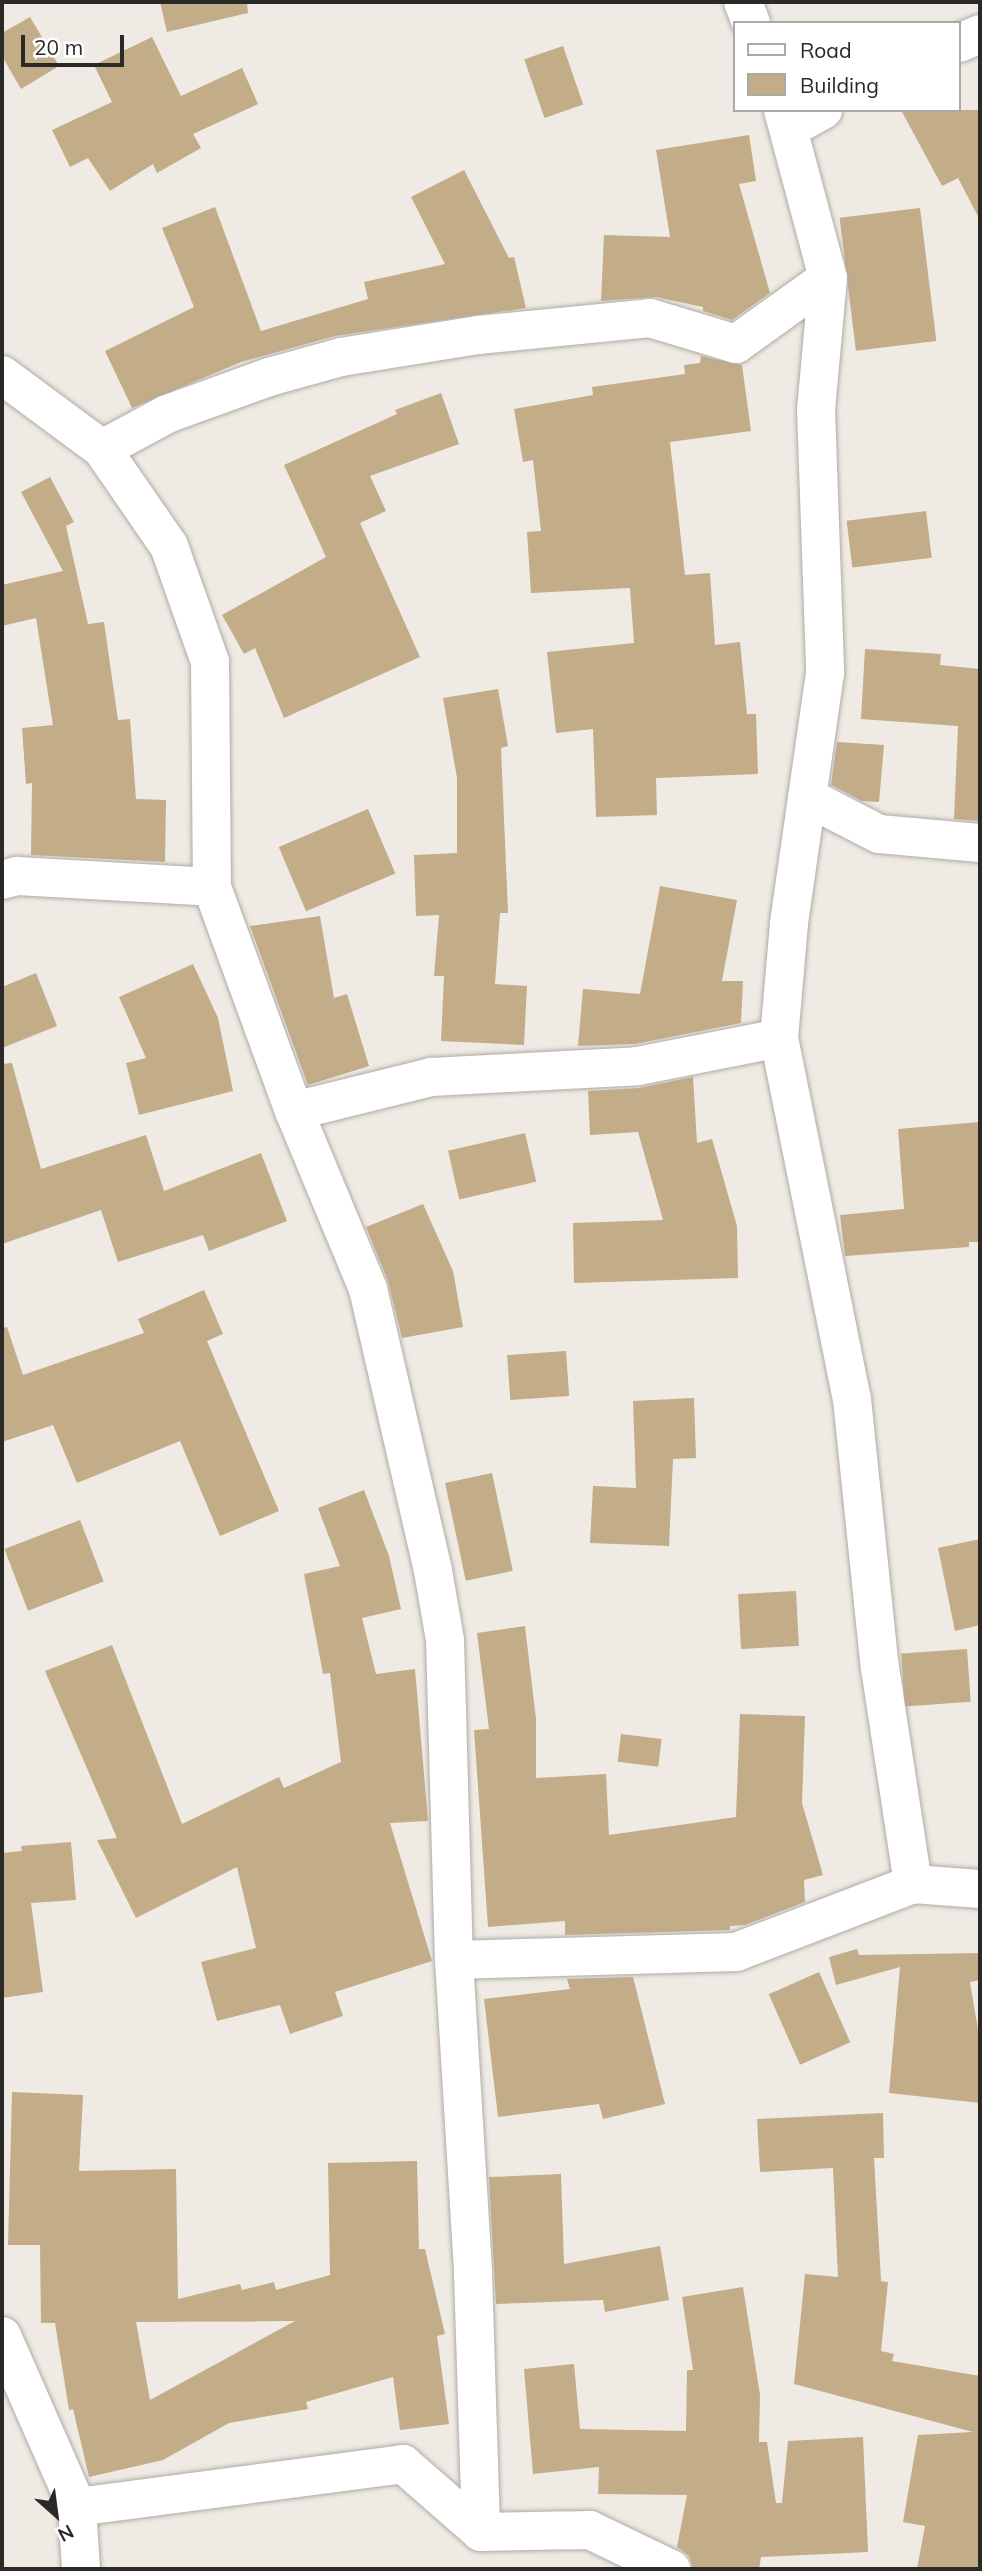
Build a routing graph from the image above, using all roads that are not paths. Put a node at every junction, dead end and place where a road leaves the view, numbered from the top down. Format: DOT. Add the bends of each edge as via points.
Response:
graph roads {
  1 [pos="743,2"];
  2 [pos="750,21"];
  3 [pos="980,34"];
  4 [pos="961,42"];
  5 [pos="786,112"];
  6 [pos="786,112"];
  7 [pos="819,112"];
  8 [pos="828,278"];
  9 [pos="2,375"];
  10 [pos="102,449"];
  11 [pos="807,797"];
  12 [pos="980,843"];
  13 [pos="2,880"];
  14 [pos="212,887"];
  15 [pos="779,1038"];
  16 [pos="294,1111"];
  17 [pos="913,1884"];
  18 [pos="980,1889"];
  19 [pos="454,1961"];
  20 [pos="2,2336"];
  21 [pos="77,2507"];
  22 [pos="481,2532"];
  23 [pos="81,2569"];
  24 [pos="671,2569"];
  1 -- 2 [label="street"];
  3 -- 4 [label="street"];
  5 -- 7 [label="street" via="796,125"];
  6 -- 8 [label="street"];
  8 -- 10 [label="street" via="736,344 650,318 478,335 355,355 269,377 180,410"];
  8 -- 11 [label="street" via="816,409 825,673"];
  9 -- 10 [label="street"];
  10 -- 14 [label="street" via="169,545 210,662"];
  11 -- 12 [label="street" via="879,834"];
  11 -- 15 [label="street"];
  13 -- 14 [label="street" via="17,876"];
  14 -- 16 [label="street"];
  15 -- 16 [label="street" via="638,1066 431,1077"];
  15 -- 17 [label="street" via="852,1399 880,1668"];
  16 -- 19 [label="street" via="368,1289 433,1571 445,1640"];
  17 -- 18 [label="street"];
  17 -- 19 [label="street" via="736,1952"];
  19 -- 22 [label="street" via="473,2273"];
  20 -- 21 [label="street"];
  21 -- 22 [label="street" via="403,2464"];
  21 -- 23 [label="street"];
  22 -- 24 [label="street" via="590,2530"];
}
